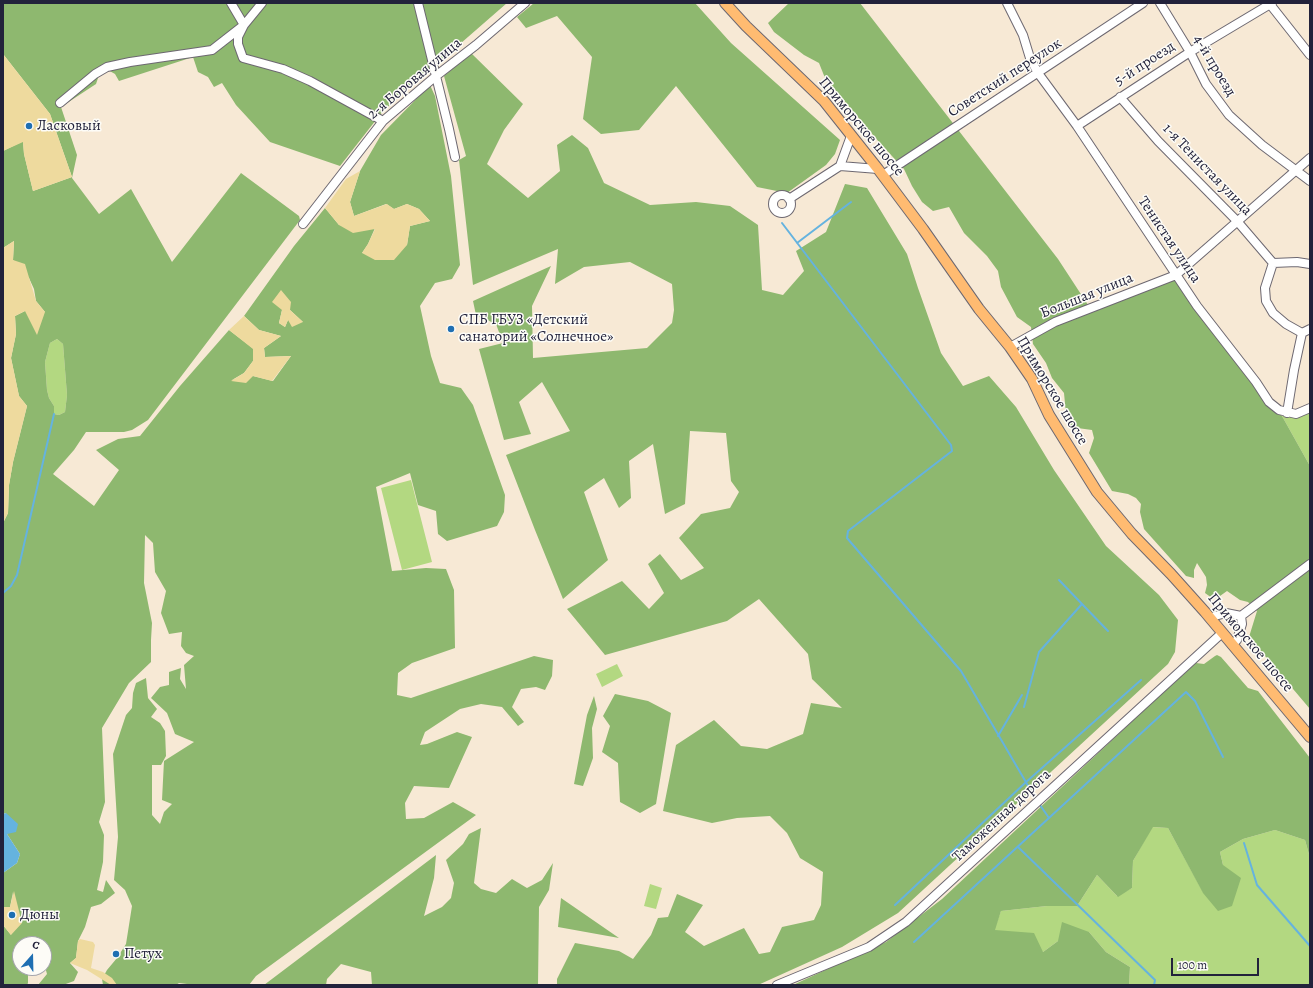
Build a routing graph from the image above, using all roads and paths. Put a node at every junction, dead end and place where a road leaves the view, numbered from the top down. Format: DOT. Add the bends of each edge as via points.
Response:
graph roads {
  1 [pos="231,3"];
  2 [pos="262,3"];
  3 [pos="418,3"];
  4 [pos="525,3"];
  5 [pos="725,3"];
  6 [pos="1007,3"];
  7 [pos="1143,3"];
  8 [pos="1160,3"];
  9 [pos="1270,4"];
  10 [pos="244,25"];
  11 [pos="1190,52"];
  12 [pos="1310,55"];
  13 [pos="1038,73"];
  14 [pos="436,76"];
  15 [pos="1120,97"];
  16 [pos="60,103"];
  17 [pos="383,120"];
  18 [pos="1077,126"];
  19 [pos="851,136"];
  20 [pos="455,157"];
  21 [pos="1310,158"];
  22 [pos="840,166"];
  23 [pos="1296,170"];
  24 [pos="880,172"];
  25 [pos="1310,181"];
  26 [pos="789,199"];
  27 [pos="1237,221"];
  28 [pos="303,224"];
  29 [pos="1273,263"];
  30 [pos="1310,264"];
  31 [pos="1176,275"];
  32 [pos="1310,329"];
  33 [pos="1302,333"];
  34 [pos="1010,346"];
  35 [pos="1310,408"];
  36 [pos="1287,413"];
  37 [pos="1310,564"];
  38 [pos="1241,616"];
  39 [pos="1211,619"];
  40 [pos="1222,633"];
  41 [pos="1232,645"];
  42 [pos="1310,737"];
  43 [pos="777,985"];
  1 -- 10 [label="street"];
  2 -- 10 [label="street"];
  3 -- 14 [label="street"];
  4 -- 14 [label="street, 2-я Боровая улица"];
  5 -- 19 [label="main road, Приморское шоссе" via="824,101"];
  6 -- 13 [label="street, Тенистая улица"];
  7 -- 13 [label="street, Советский переулок"];
  8 -- 11 [label="street, 4-й проезд"];
  9 -- 11 [label="street, 5-й проезд"];
  9 -- 12 [label="street"];
  10 -- 16 [label="street" via="212,50 107,67"];
  10 -- 17 [label="street" via="238,37 243,58 283,69"];
  11 -- 15 [label="street, 5-й проезд"];
  11 -- 23 [label="street, 4-й проезд" via="1206,84 1229,115 1262,145"];
  13 -- 18 [label="street, Тенистая улица"];
  13 -- 24 [label="street, Советский переулок"];
  14 -- 17 [label="street, 2-я Боровая улица"];
  14 -- 20 [label="street"];
  15 -- 18 [label="street, 5-й проезд"];
  15 -- 27 [label="street, 1-я Тенистая улица" via="1158,142"];
  17 -- 28 [label="street, 2-я Боровая улица"];
  18 -- 31 [label="street, Тенистая улица"];
  19 -- 22 [label="street"];
  19 -- 24 [label="main road, Приморское шоссе"];
  21 -- 23 [label="street"];
  22 -- 24 [label="street"];
  22 -- 26 [label="street"];
  23 -- 25 [label="street, 4-й проезд"];
  23 -- 27 [label="street"];
  24 -- 34 [label="main road, Приморское шоссе" via="979,308"];
  27 -- 29 [label="street, 1-я Тенистая улица"];
  27 -- 31 [label="street"];
  29 -- 30 [label="street"];
  29 -- 33 [label="street" via="1265,288 1266,301 1273,313"];
  31 -- 34 [label="street, Большая улица" via="1055,322"];
  31 -- 36 [label="street, Тенистая улица" via="1270,402"];
  32 -- 33 [label="street"];
  33 -- 36 [label="street"];
  34 -- 39 [label="main road, Приморское шоссе" via="1097,492 1132,534"];
  35 -- 36 [label="street" via="1296,414"];
  37 -- 38 [label="street"];
  38 -- 39 [label="street" via="1226,613"];
  38 -- 41 [label="street" via="1240,631"];
  39 -- 40 [label="main road, Приморское шоссе"];
  40 -- 41 [label="main road, Приморское шоссе"];
  40 -- 43 [label="street, Таможенная дорога" via="906,922 870,947"];
  41 -- 42 [label="main road, Приморское шоссе"];
}
